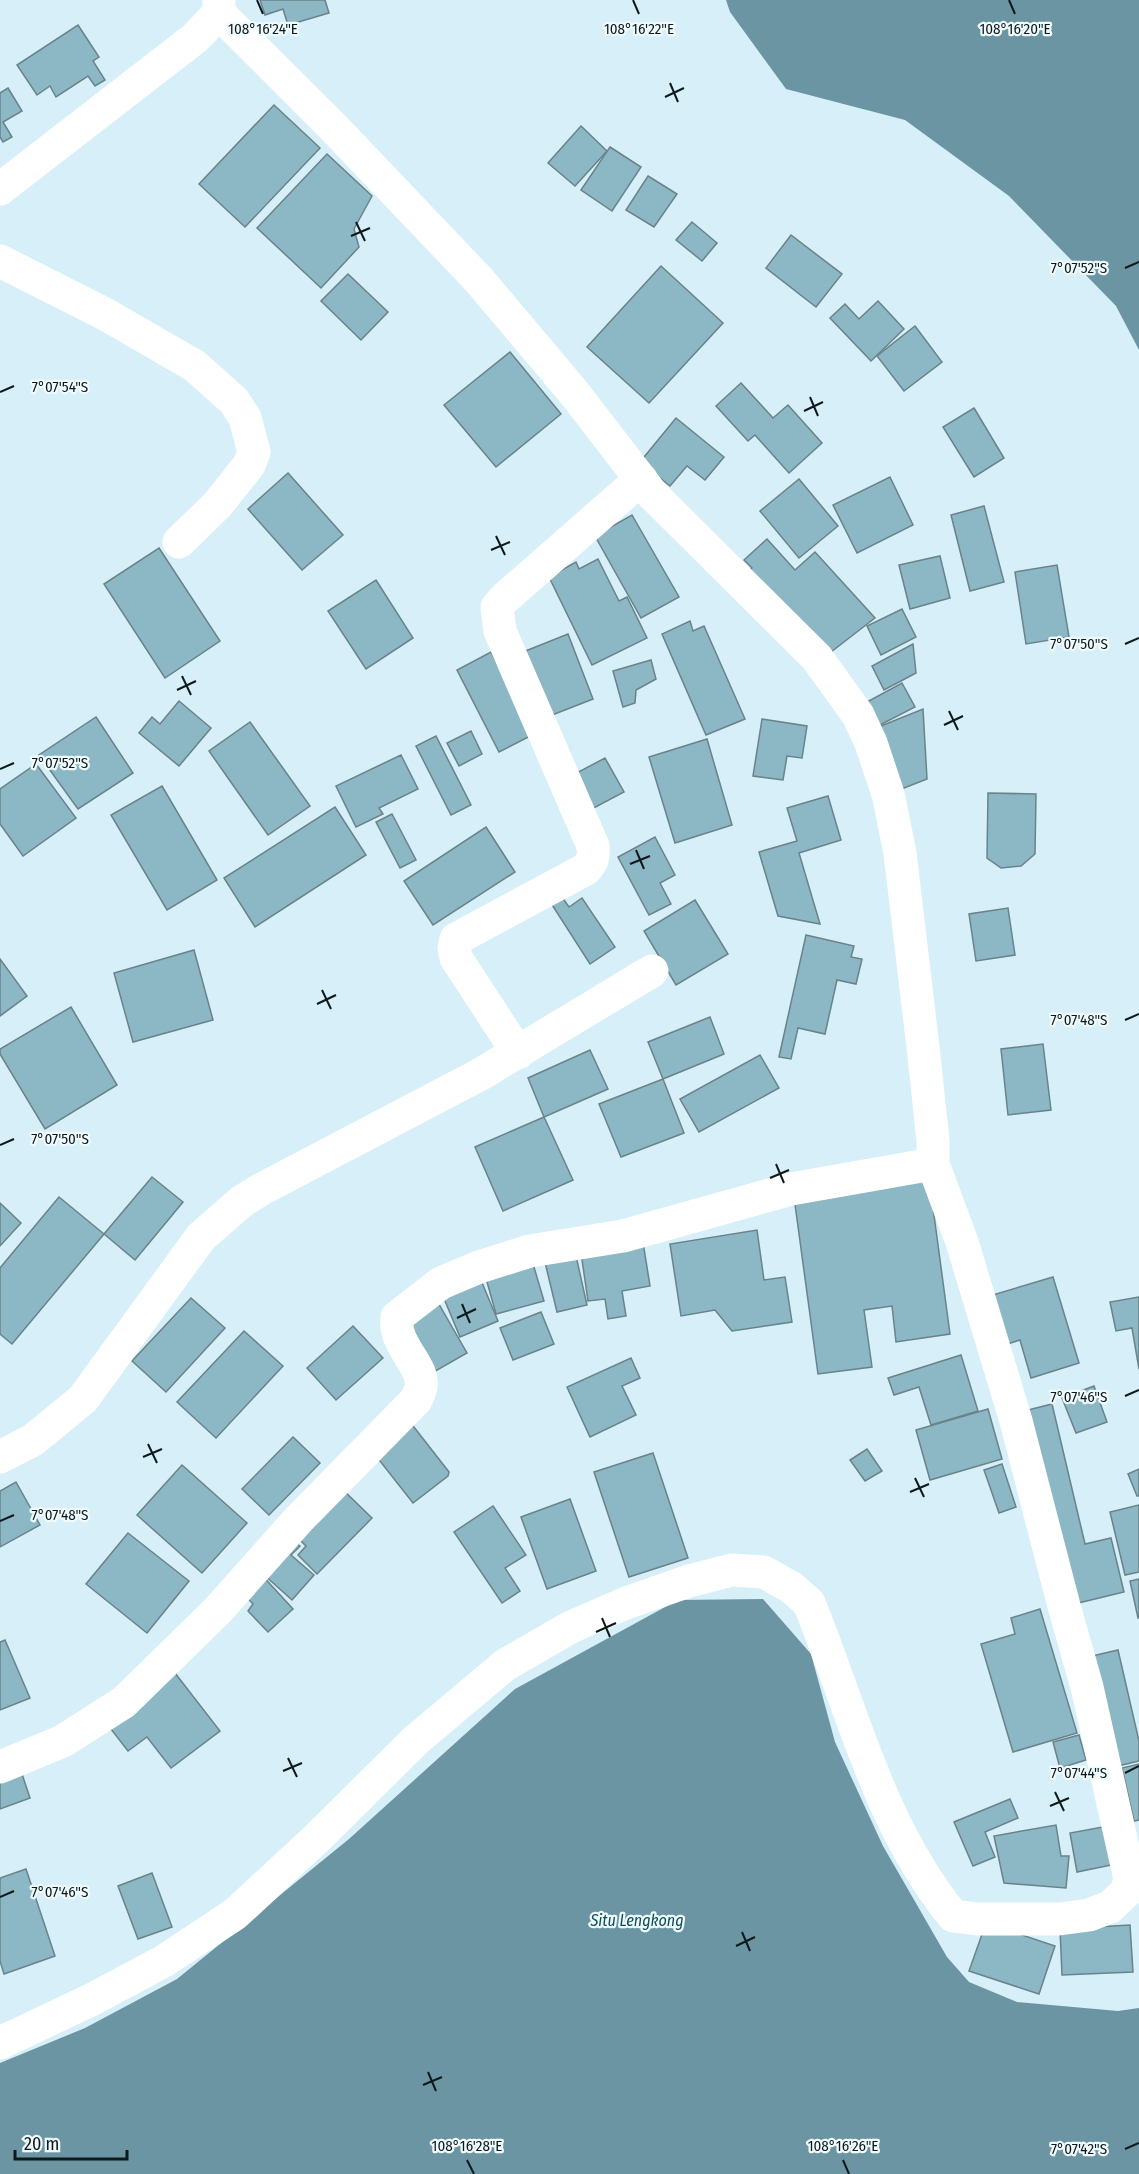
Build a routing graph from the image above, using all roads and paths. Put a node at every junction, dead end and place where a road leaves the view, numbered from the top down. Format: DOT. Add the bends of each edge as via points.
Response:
graph roads {
  1 [pos="219,7"];
  2 [pos="0,189"];
  3 [pos="0,261"];
  4 [pos="641,479"];
  5 [pos="179,542"];
  6 [pos="652,971"];
  7 [pos="518,1053"];
  8 [pos="933,1164"];
  9 [pos="0,1457"];
  10 [pos="0,1767"];
  11 [pos="0,2043"];
  1 -- 2 [label="street" via="195,38"];
  1 -- 4 [label="street" via="479,280"];
  3 -- 5 [label="street" via="105,314 195,366 234,401 245,418 254,452 249,465 217,505"];
  4 -- 7 [label="street" via="497,608 500,631 594,854 586,869 456,939 456,958"];
  4 -- 8 [label="street" via="817,658 858,715 871,743 888,794 900,853"];
  6 -- 7 [label="street"];
  7 -- 9 [label="street" via="241,1202 201,1237 83,1399 33,1440"];
  8 -- 10 [label="street" via="791,1189 623,1236 530,1251 479,1266 441,1283 397,1317 398,1336 421,1378 416,1400 299,1519 218,1610 124,1702 63,1741"];
  8 -- 11 [label="street" via="962,1242 1017,1421 1087,1687 1130,1879 1126,1892 1110,1906 1089,1916 953,1916 905,1845 864,1755 809,1603 792,1587 764,1572 732,1570 626,1603 571,1627 505,1665 416,1740 235,1914 164,1961"];
}
